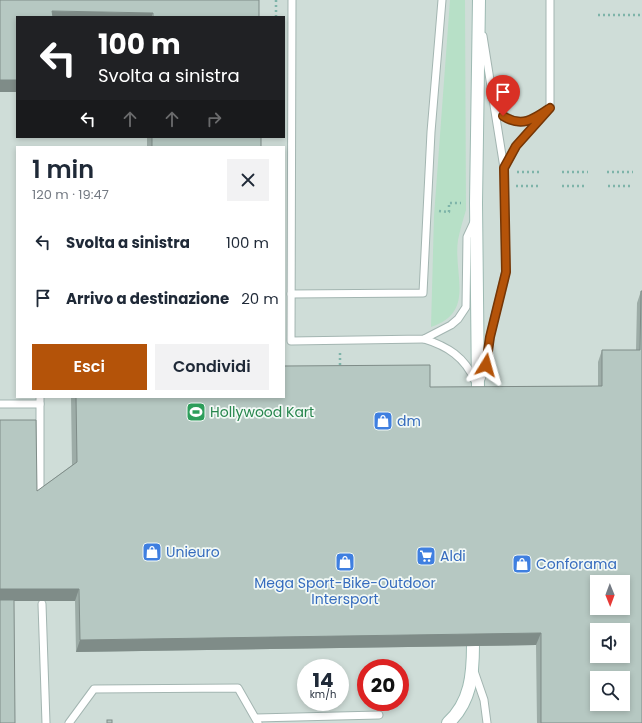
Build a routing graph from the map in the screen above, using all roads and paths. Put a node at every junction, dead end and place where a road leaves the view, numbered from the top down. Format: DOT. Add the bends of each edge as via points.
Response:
graph roads {
  1 [pos="276,0"];
  2 [pos="292,0"];
  3 [pos="442,0"];
  4 [pos="550,0"];
  5 [pos="478,2"];
  6 [pos="598,15"];
  7 [pos="641,15"];
  8 [pos="276,16"];
  9 [pos="494,104"];
  10 [pos="550,108"];
  11 [pos="504,168"];
  12 [pos="511,172"];
  13 [pos="542,172"];
  14 [pos="562,172"];
  15 [pos="588,172"];
  16 [pos="606,172"];
  17 [pos="633,172"];
  18 [pos="511,186"];
  19 [pos="540,186"];
  20 [pos="562,186"];
  21 [pos="586,186"];
  22 [pos="608,186"];
  23 [pos="630,186"];
  24 [pos="466,203"];
  25 [pos="426,210"];
  26 [pos="476,216"];
  27 [pos="291,294"];
  28 [pos="424,338"];
  29 [pos="478,389"];
  30 [pos="40,400"];
  31 [pos="0,404"];
  32 [pos="40,489"];
  33 [pos="42,604"];
  34 [pos="473,645"];
  35 [pos="473,667"];
  36 [pos="379,715"];
  37 [pos="257,721"];
  38 [pos="46,723"];
  39 [pos="69,723"];
  40 [pos="448,723"];
  41 [pos="487,723"];
  1 -- 8 [label="path"];
  2 -- 27 [label="lane"];
  3 -- 25 [label="lane"];
  4 -- 10 [label="lane"];
  5 -- 9 [label="lane"];
  5 -- 26 [label="street"];
  6 -- 7 [label="path"];
  9 -- 10 [label="lane" via="503,116 519,122 536,118"];
  9 -- 11 [label="lane"];
  10 -- 11 [label="lane" via="516,146"];
  11 -- 29 [label="lane" via="506,272 486,365"];
  12 -- 13 [label="path"];
  14 -- 15 [label="path"];
  16 -- 17 [label="path"];
  18 -- 19 [label="path"];
  20 -- 21 [label="path"];
  22 -- 23 [label="path"];
  24 -- 25 [label="path" via="449,203 449,212"];
  25 -- 27 [label="lane" via="423,293"];
  26 -- 28 [label="lane" via="467,237 466,307 451,325"];
  26 -- 29 [label="street"];
  27 -- 28 [label="lane" via="291,342"];
  28 -- 29 [label="lane" via="454,352 471,372"];
  30 -- 31 [label="lane"];
  30 -- 32 [label="lane"];
  33 -- 38 [label="lane"];
  34 -- 35 [label="street"];
  35 -- 40 [label="street" via="468,695"];
  35 -- 41 [label="lane" via="484,700"];
  36 -- 37 [label="lane"];
  37 -- 39 [label="lane" via="238,688 94,689"];
}
